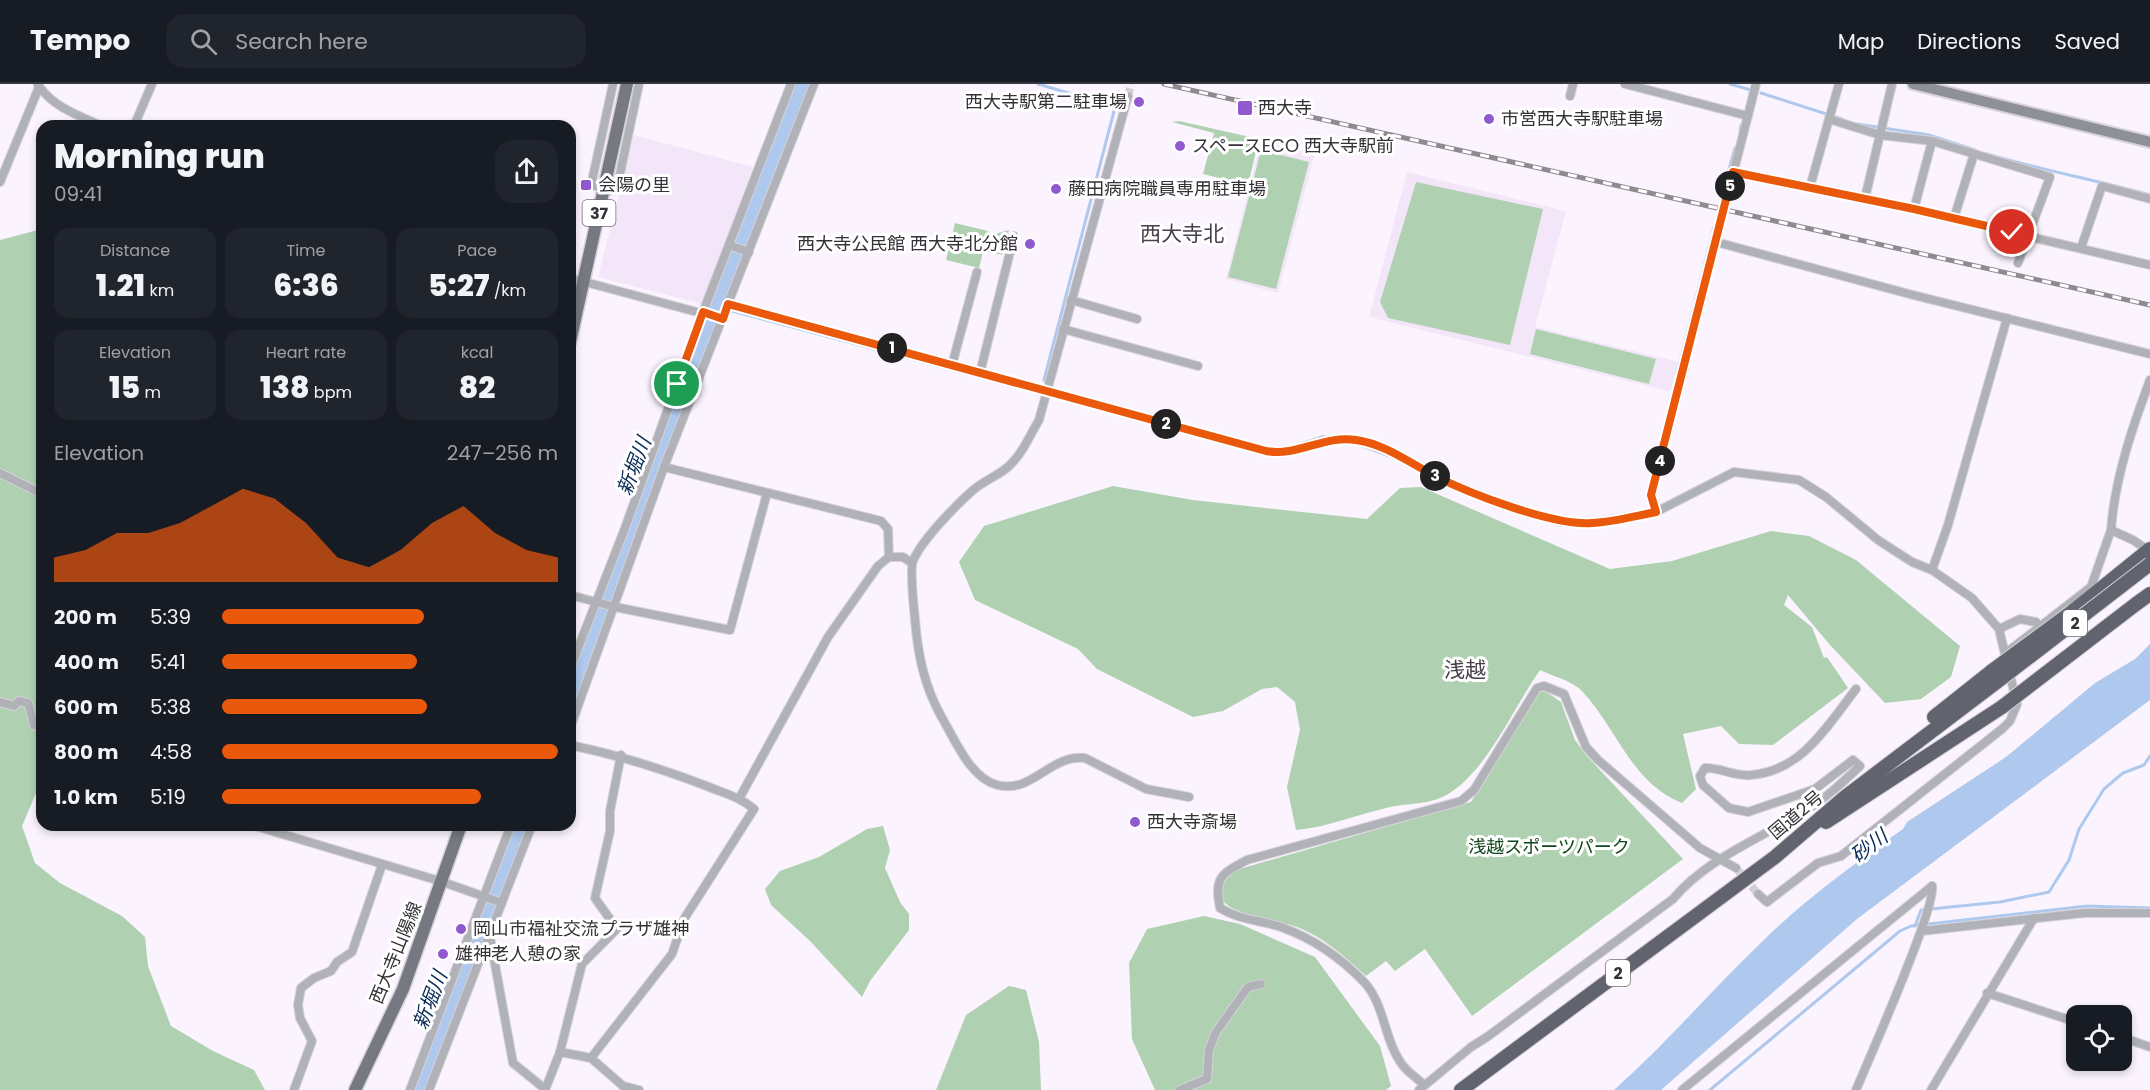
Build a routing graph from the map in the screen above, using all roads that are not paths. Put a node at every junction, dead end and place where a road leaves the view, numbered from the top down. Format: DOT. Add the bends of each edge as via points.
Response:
graph roads {
  1 [pos="152,84"];
  2 [pos="613,84"];
  3 [pos="627,84"];
  4 [pos="639,84"];
  5 [pos="791,84"];
  6 [pos="814,84"];
  7 [pos="1573,84"];
  8 [pos="1625,84"];
  9 [pos="1756,84"];
  10 [pos="1839,84"];
  11 [pos="1892,84"];
  12 [pos="1913,84"];
  13 [pos="38,86"];
  14 [pos="1128,96"];
  15 [pos="1570,96"];
  16 [pos="1748,116"];
  17 [pos="1830,116"];
  18 [pos="88,120"];
  19 [pos="137,120"];
  20 [pos="1881,131"];
  21 [pos="1932,141"];
  22 [pos="2150,142"];
  23 [pos="1974,154"];
  24 [pos="3,162"];
  25 [pos="1733,172"];
  26 [pos="0,182"];
  27 [pos="1810,187"];
  28 [pos="604,189"];
  29 [pos="1864,198"];
  30 [pos="2150,199"];
  31 [pos="1914,209"];
  32 [pos="1954,218"];
  33 [pos="1014,236"];
  34 [pos="2029,236"];
  35 [pos="1716,242"];
  36 [pos="730,246"];
  37 [pos="2081,248"];
  38 [pos="747,251"];
  39 [pos="2018,263"];
  40 [pos="2150,265"];
  41 [pos="977,272"];
  42 [pos="576,280"];
  43 [pos="583,282"];
  44 [pos="1071,300"];
  45 [pos="728,304"];
  46 [pos="705,313"];
  47 [pos="576,314"];
  48 [pos="721,318"];
  49 [pos="2007,318"];
  50 [pos="1137,319"];
  51 [pos="1063,329"];
  52 [pos="2150,354"];
  53 [pos="952,365"];
  54 [pos="1198,366"];
  55 [pos="980,373"];
  56 [pos="2150,380"];
  57 [pos="1046,391"];
  58 [pos="664,467"];
  59 [pos="0,473"];
  60 [pos="36,491"];
  61 [pos="767,493"];
  62 [pos="1656,512"];
  63 [pos="626,528"];
  64 [pos="2111,530"];
  65 [pos="640,533"];
  66 [pos="2149,551"];
  67 [pos="890,557"];
  68 [pos="912,563"];
  69 [pos="1932,570"];
  70 [pos="2150,594"];
  71 [pos="576,597"];
  72 [pos="597,602"];
  73 [pos="613,606"];
  74 [pos="2039,626"];
  75 [pos="1999,629"];
  76 [pos="2006,653"];
  77 [pos="576,654"];
  78 [pos="1995,676"];
  79 [pos="1856,689"];
  80 [pos="0,702"];
  81 [pos="576,711"];
  82 [pos="36,726"];
  83 [pos="576,746"];
  84 [pos="621,755"];
  85 [pos="1189,796"];
  86 [pos="740,797"];
  87 [pos="272,831"];
  88 [pos="459,831"];
  89 [pos="509,831"];
  90 [pos="530,831"];
  91 [pos="1775,857"];
  92 [pos="1721,859"];
  93 [pos="382,865"];
  94 [pos="1736,868"];
  95 [pos="443,882"];
  96 [pos="1758,894"];
  97 [pos="485,896"];
  98 [pos="500,902"];
  99 [pos="2150,913"];
  100 [pos="2034,918"];
  101 [pos="1923,929"];
  102 [pos="490,937"];
  103 [pos="1261,984"];
  104 [pos="1987,993"];
  105 [pos="2066,1019"];
  106 [pos="2132,1041"];
  107 [pos="2150,1047"];
  108 [pos="560,1052"];
  109 [pos="591,1058"];
  110 [pos="1692,1081"];
  111 [pos="1421,1087"];
  112 [pos="294,1090"];
  113 [pos="355,1090"];
  114 [pos="410,1090"];
  115 [pos="429,1090"];
  116 [pos="545,1090"];
  117 [pos="639,1090"];
  118 [pos="1180,1090"];
  119 [pos="1461,1090"];
  120 [pos="1682,1090"];
  121 [pos="1688,1090"];
  122 [pos="1856,1090"];
  123 [pos="1931,1090"];
  1 -- 19 [label="street"];
  2 -- 28 [label="street" via="591,181"];
  3 -- 28 [label="main road, 37"];
  4 -- 28 [label="street" via="616,188"];
  5 -- 36 [label="street"];
  6 -- 38 [label="street"];
  7 -- 15 [label="street"];
  8 -- 16 [label="street"];
  9 -- 16 [label="street"];
  10 -- 17 [label="street"];
  11 -- 20 [label="street"];
  12 -- 22 [label="street"];
  13 -- 18 [label="street" via="47,97"];
  13 -- 24 [label="street"];
  14 -- 44 [label="street"];
  16 -- 25 [label="street"];
  17 -- 20 [label="street"];
  17 -- 27 [label="street"];
  20 -- 21 [label="street"];
  20 -- 29 [label="street"];
  21 -- 23 [label="street"];
  21 -- 31 [label="street"];
  23 -- 32 [label="street"];
  23 -- 34 [label="street" via="2050,177"];
  24 -- 26 [label="street"];
  25 -- 27 [label="street"];
  25 -- 35 [label="street"];
  27 -- 29 [label="street"];
  28 -- 43 [label="main road, 37"];
  29 -- 31 [label="street"];
  30 -- 37 [label="street" via="2102,186"];
  31 -- 32 [label="street"];
  32 -- 34 [label="street"];
  33 -- 55 [label="street"];
  34 -- 37 [label="street"];
  34 -- 39 [label="street"];
  35 -- 49 [label="street"];
  35 -- 62 [label="street" via="1651,495"];
  36 -- 38 [label="street"];
  36 -- 46 [label="street"];
  37 -- 40 [label="street"];
  38 -- 45 [label="street"];
  41 -- 53 [label="street"];
  42 -- 43 [label="street"];
  43 -- 46 [label="street"];
  43 -- 47 [label="main road, 37"];
  44 -- 50 [label="street"];
  44 -- 51 [label="street"];
  45 -- 48 [label="street"];
  45 -- 53 [label="street"];
  46 -- 48 [label="street"];
  46 -- 63 [label="street"];
  48 -- 58 [label="street"];
  49 -- 52 [label="street"];
  49 -- 69 [label="street"];
  51 -- 54 [label="street"];
  51 -- 57 [label="street"];
  53 -- 55 [label="street"];
  55 -- 57 [label="street"];
  56 -- 64 [label="street" via="2130,434"];
  57 -- 62 [label="street" via="1275,453 1323,440 1372,444 1492,500 1560,522 1591,523"];
  57 -- 68 [label="street" via="1039,420 1022,450 1009,466 971,492 932,534"];
  58 -- 61 [label="street"];
  58 -- 65 [label="street"];
  59 -- 60 [label="street"];
  61 -- 67 [label="street" via="881,521 888,529"];
  61 -- 73 [label="street" via="730,630"];
  62 -- 69 [label="street" via="1734,472 1799,480 1878,540"];
  63 -- 65 [label="street"];
  63 -- 72 [label="street"];
  64 -- 66 [label="street"];
  64 -- 74 [label="street" via="2091,587"];
  65 -- 73 [label="street"];
  66 -- 78 [label="highway, 2, bridge"];
  66 -- 78 [label="highway, bridge"];
  67 -- 68 [label="street" via="903,557"];
  67 -- 86 [label="street" via="878,566 828,637"];
  68 -- 85 [label="street" via="918,655 931,697 978,774 996,785 1017,787 1032,781 1048,767 1077,757 1146,789"];
  69 -- 75 [label="street" via="1972,598"];
  70 -- 91 [label="highway, bridge" via="2002,707"];
  71 -- 72 [label="street"];
  72 -- 73 [label="street"];
  72 -- 77 [label="street"];
  73 -- 81 [label="street"];
  74 -- 75 [label="street" via="2020,618"];
  74 -- 76 [label="street"];
  75 -- 76 [label="street"];
  76 -- 96 [label="street" via="2017,704 2002,729 1841,856 1818,863 1767,902"];
  78 -- 91 [label="highway, 国道2号 / 2" via="1920,729"];
  79 -- 92 [label="street" via="1811,746 1791,764 1750,776 1702,769 1701,781 1714,796 1730,808 1748,812 1815,789 1853,760 1860,766 1807,810"];
  80 -- 82 [label="street" via="14,706 19,701 27,703"];
  83 -- 84 [label="street"];
  84 -- 86 [label="street"];
  84 -- 108 [label="street" via="595,898 617,929 582,964"];
  86 -- 109 [label="street" via="754,809 684,919 672,954"];
  87 -- 93 [label="street"];
  88 -- 95 [label="main road, 西大寺山陽線"];
  89 -- 97 [label="street"];
  90 -- 98 [label="street"];
  91 -- 119 [label="highway, 国道2号 / 2"];
  92 -- 94 [label="street"];
  92 -- 111 [label="street"];
  92 -- 111 [label="street" via="1700,848 1598,760 1586,747 1564,694 1544,686 1537,688 1474,790 1461,801 1247,860 1223,873 1216,889 1220,908 1231,915 1281,927 1318,944 1365,984 1376,1000 1401,1062"];
  93 -- 95 [label="street"];
  93 -- 112 [label="street" via="352,951 331,971 301,988 300,1018 312,1041"];
  95 -- 97 [label="street"];
  95 -- 113 [label="main road, 西大寺山陽線" via="403,989"];
  97 -- 98 [label="street"];
  97 -- 114 [label="street"];
  98 -- 102 [label="street"];
  99 -- 100 [label="street"];
  100 -- 101 [label="street"];
  100 -- 104 [label="street"];
  101 -- 110 [label="street" via="1932,902 1932,886"];
  101 -- 122 [label="street"];
  102 -- 115 [label="street"];
  102 -- 116 [label="street" via="513,1063"];
  103 -- 118 [label="street" via="1248,987 1216,1032 1209,1050 1207,1079"];
  104 -- 105 [label="street"];
  104 -- 123 [label="street"];
  106 -- 107 [label="street"];
  108 -- 109 [label="street"];
  108 -- 116 [label="street"];
  109 -- 117 [label="street" via="623,1086"];
  110 -- 120 [label="street"];
  110 -- 121 [label="street"];
}
